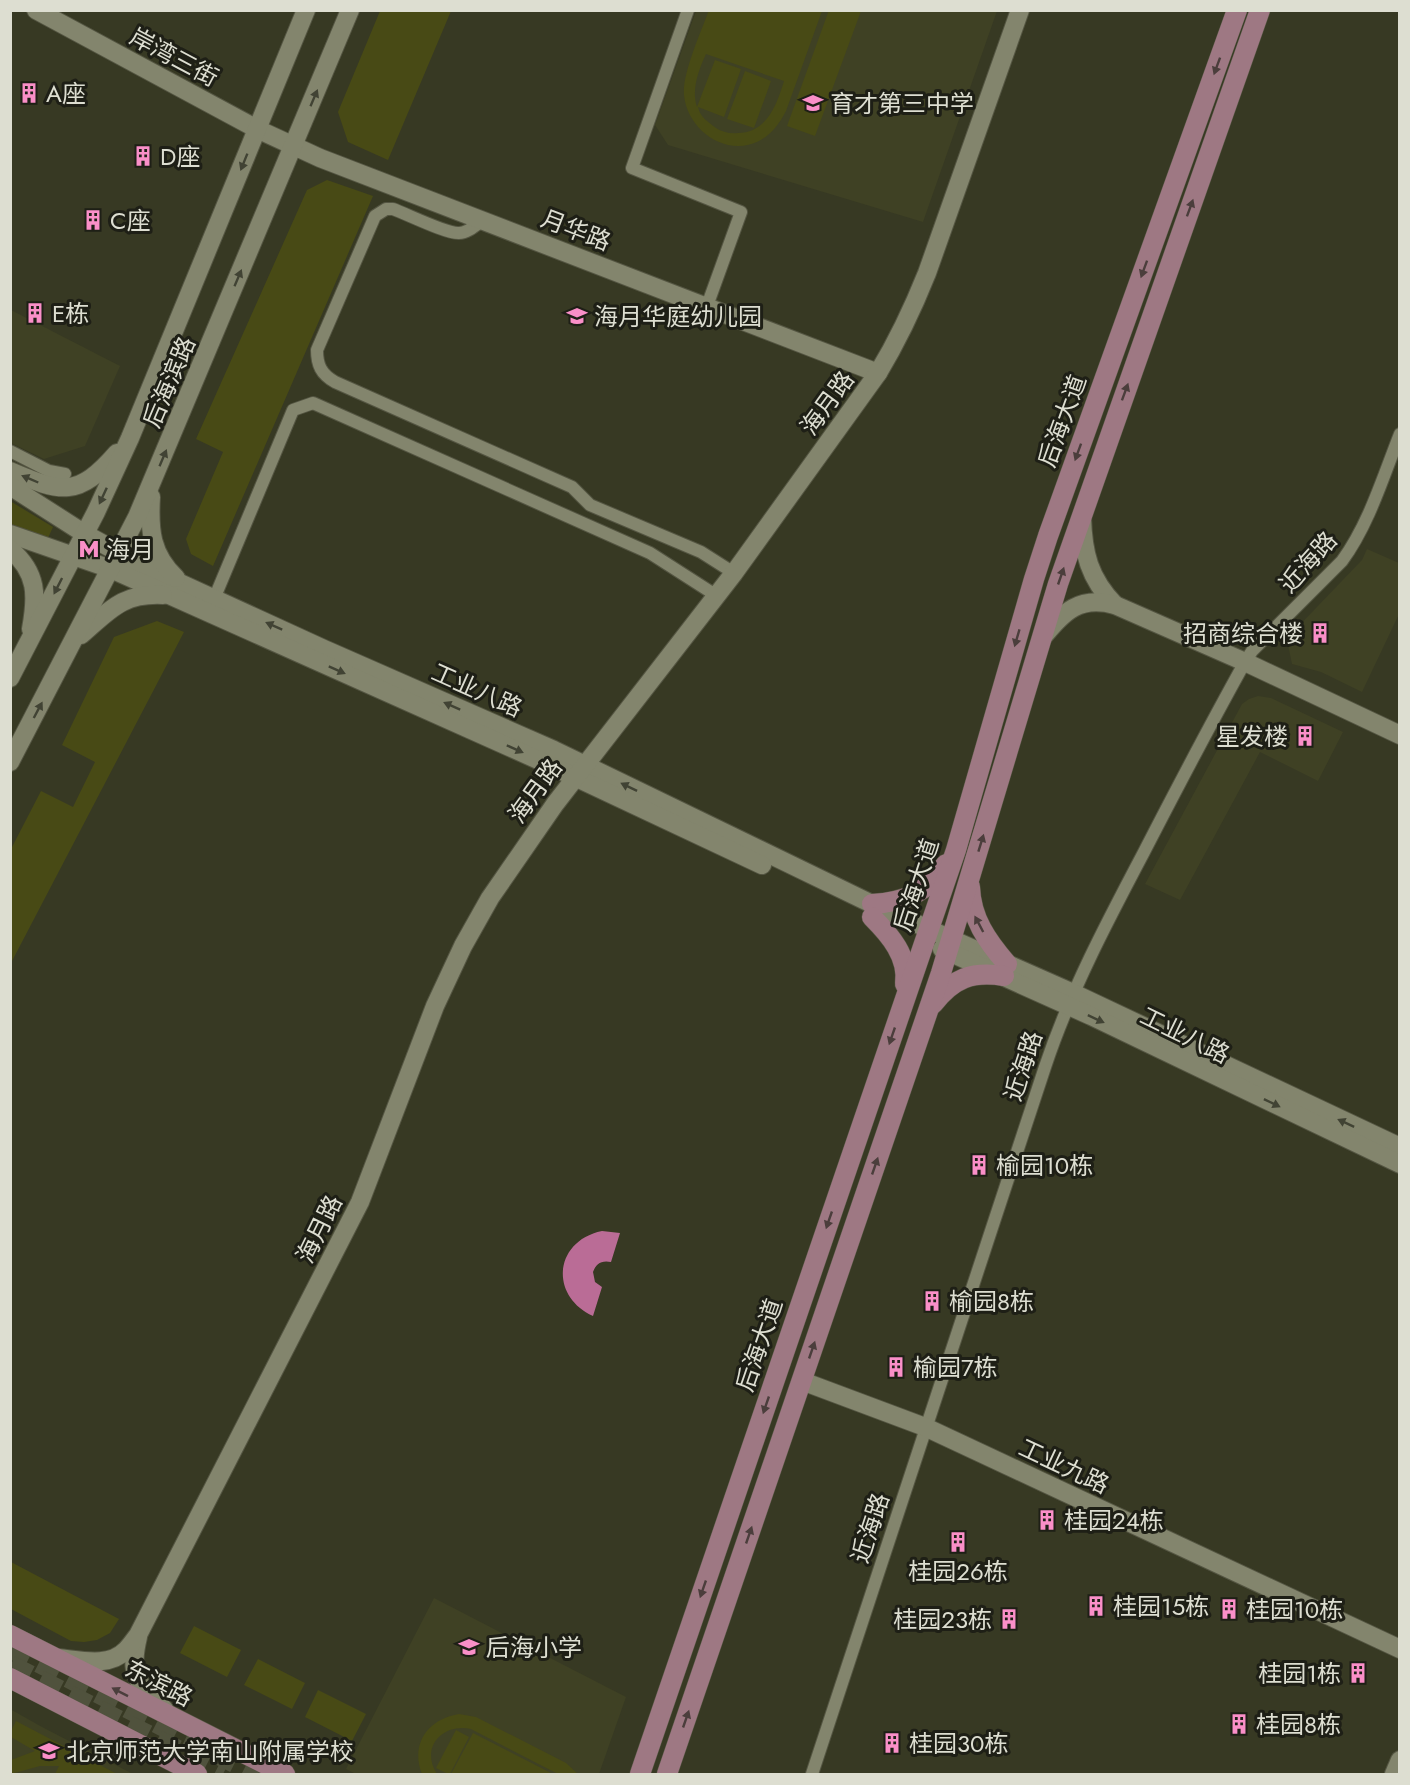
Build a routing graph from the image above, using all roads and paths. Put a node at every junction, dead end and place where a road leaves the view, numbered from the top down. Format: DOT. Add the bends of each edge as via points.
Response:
graph roads {
  1 [pos="36,10"];
  2 [pos="306,10"];
  3 [pos="350,10"];
  4 [pos="688,10"];
  5 [pos="1020,10"];
  6 [pos="1237,10"];
  7 [pos="1260,10"];
  8 [pos="257,129"];
  9 [pos="294,146"];
  10 [pos="483,220"];
  11 [pos="707,306"];
  12 [pos="878,373"];
  13 [pos="1400,434"];
  14 [pos="130,438"];
  15 [pos="10,451"];
  16 [pos="10,471"];
  17 [pos="65,474"];
  18 [pos="152,484"];
  19 [pos="10,486"];
  20 [pos="1082,513"];
  21 [pos="10,534"];
  22 [pos="85,534"];
  23 [pos="10,549"];
  24 [pos="119,553"];
  25 [pos="74,555"];
  26 [pos="111,570"];
  27 [pos="734,573"];
  28 [pos="189,588"];
  29 [pos="168,595"];
  30 [pos="717,596"];
  31 [pos="214,599"];
  32 [pos="1115,604"];
  33 [pos="1041,639"];
  34 [pos="73,642"];
  35 [pos="28,645"];
  36 [pos="1245,662"];
  37 [pos="10,678"];
  38 [pos="1400,735"];
  39 [pos="10,762"];
  40 [pos="580,771"];
  41 [pos="956,850"];
  42 [pos="970,878"];
  43 [pos="872,910"];
  44 [pos="927,935"];
  45 [pos="950,945"];
  46 [pos="1005,970"];
  47 [pos="1071,999"];
  48 [pos="902,1006"];
  49 [pos="927,1014"];
  50 [pos="1400,1147"];
  51 [pos="1400,1164"];
  52 [pos="802,1381"];
  53 [pos="925,1427"];
  54 [pos="10,1635"];
  55 [pos="138,1635"];
  56 [pos="1400,1649"];
  57 [pos="52,1657"];
  58 [pos="10,1678"];
  59 [pos="177,1720"];
  60 [pos="1400,1760"];
  61 [pos="197,1774"];
  62 [pos="285,1774"];
  63 [pos="640,1774"];
  64 [pos="667,1774"];
  65 [pos="812,1774"];
  66 [pos="1394,1774"];
  1 -- 8 [label="main road, 岸湾三街"];
  2 -- 8 [label="main road, 后海滨路"];
  9 -- 3 [label="main road, 后海滨路, one-way"];
  4 -- 11 [label="street" via="632,168 741,212"];
  5 -- 12 [label="main road, 海月路" via="920,290"];
  6 -- 41 [label="main road, 后海大道, one-way" via="1044,547"];
  20 -- 7 [label="main road, 后海大道, one-way"];
  8 -- 9 [label="main road, 月华路"];
  8 -- 14 [label="main road, 后海滨路, one-way"];
  9 -- 10 [label="main road, 月华路"];
  18 -- 9 [label="main road, 后海滨路, one-way"];
  10 -- 11 [label="main road, 月华路"];
  10 -- 27 [label="street" via="460,234 393,209 375,216 317,350 321,371 335,382 572,487 590,505 701,552"];
  11 -- 12 [label="main road, 月华路"];
  12 -- 27 [label="main road, 海月路"];
  13 -- 36 [label="street, 近海路" via="1352,547"];
  14 -- 16 [label="main road, one-way" via="97,475 69,488 43,485"];
  14 -- 22 [label="main road, 后海滨路, one-way"];
  15 -- 17 [label="street" via="49,471"];
  18 -- 24 [label="main road, 后海滨路"];
  18 -- 28 [label="main road" via="150,516 154,547 165,567"];
  19 -- 22 [label="main road, 工业八路"];
  20 -- 32 [label="main road" via="1090,567"];
  33 -- 20 [label="main road, 后海大道, one-way"];
  21 -- 25 [label="main road, 工业八路"];
  22 -- 24 [label="main road, 工业八路"];
  22 -- 25 [label="main road, 后海滨路"];
  23 -- 35 [label="main road" via="24,562 34,586"];
  24 -- 26 [label="main road, 后海滨路"];
  24 -- 28 [label="main road, 工业八路"];
  25 -- 26 [label="main road, 工业八路"];
  25 -- 35 [label="main road, 后海滨路, one-way"];
  26 -- 29 [label="main road, 工业八路"];
  26 -- 34 [label="main road, 后海滨路"];
  27 -- 30 [label="main road, 海月路"];
  28 -- 31 [label="main road, 工业八路"];
  29 -- 34 [label="main road" via="126,600"];
  29 -- 40 [label="main road, 工业八路, one-way"];
  30 -- 31 [label="street" via="650,553 313,403 293,410"];
  30 -- 40 [label="main road, 海月路"];
  40 -- 31 [label="main road, 工业八路, one-way"];
  32 -- 33 [label="main road" via="1099,601 1077,606 1065,612"];
  32 -- 36 [label="main road"];
  42 -- 33 [label="main road, 后海大道, one-way"];
  39 -- 34 [label="main road, 后海滨路, one-way"];
  35 -- 37 [label="main road, 后海滨路"];
  36 -- 38 [label="main road"];
  36 -- 47 [label="street, 近海路" via="1101,933"];
  40 -- 43 [label="main road, 工业八路"];
  40 -- 55 [label="main road, 海月路" via="540,823 463,946 435,1005 360,1202"];
  41 -- 43 [label="main road" via="926,887"];
  41 -- 44 [label="main road, 后海大道"];
  42 -- 45 [label="main road, 后海大道"];
  46 -- 42 [label="main road, one-way" via="974,915"];
  43 -- 44 [label="main road, 工业八路"];
  43 -- 48 [label="main road" via="904,961"];
  44 -- 45 [label="main road, 工业八路"];
  44 -- 48 [label="main road, 后海大道"];
  45 -- 46 [label="main road, 工业八路"];
  45 -- 49 [label="main road, 后海大道"];
  46 -- 47 [label="main road, 工业八路"];
  46 -- 49 [label="main road" via="975,974 953,984"];
  50 -- 47 [label="main road, 工业八路, one-way"];
  47 -- 51 [label="main road, 工业八路, one-way"];
  47 -- 53 [label="street, 近海路" via="1048,1057"];
  48 -- 63 [label="main road, 后海大道, one-way"];
  52 -- 49 [label="main road, 后海大道, one-way"];
  52 -- 53 [label="main road, 工业九路"];
  64 -- 52 [label="main road, 后海大道, one-way"];
  53 -- 56 [label="main road, 工业九路"];
  53 -- 65 [label="street, 近海路"];
  54 -- 57 [label="main road, 东滨路"];
  55 -- 57 [label="main road" via="112,1659"];
  55 -- 59 [label="main road" via="134,1669 138,1680 145,1692"];
  59 -- 57 [label="main road, 东滨路, one-way"];
  58 -- 61 [label="main road"];
  59 -- 62 [label="main road, 东滨路"];
  60 -- 66 [label="main road"];
}
